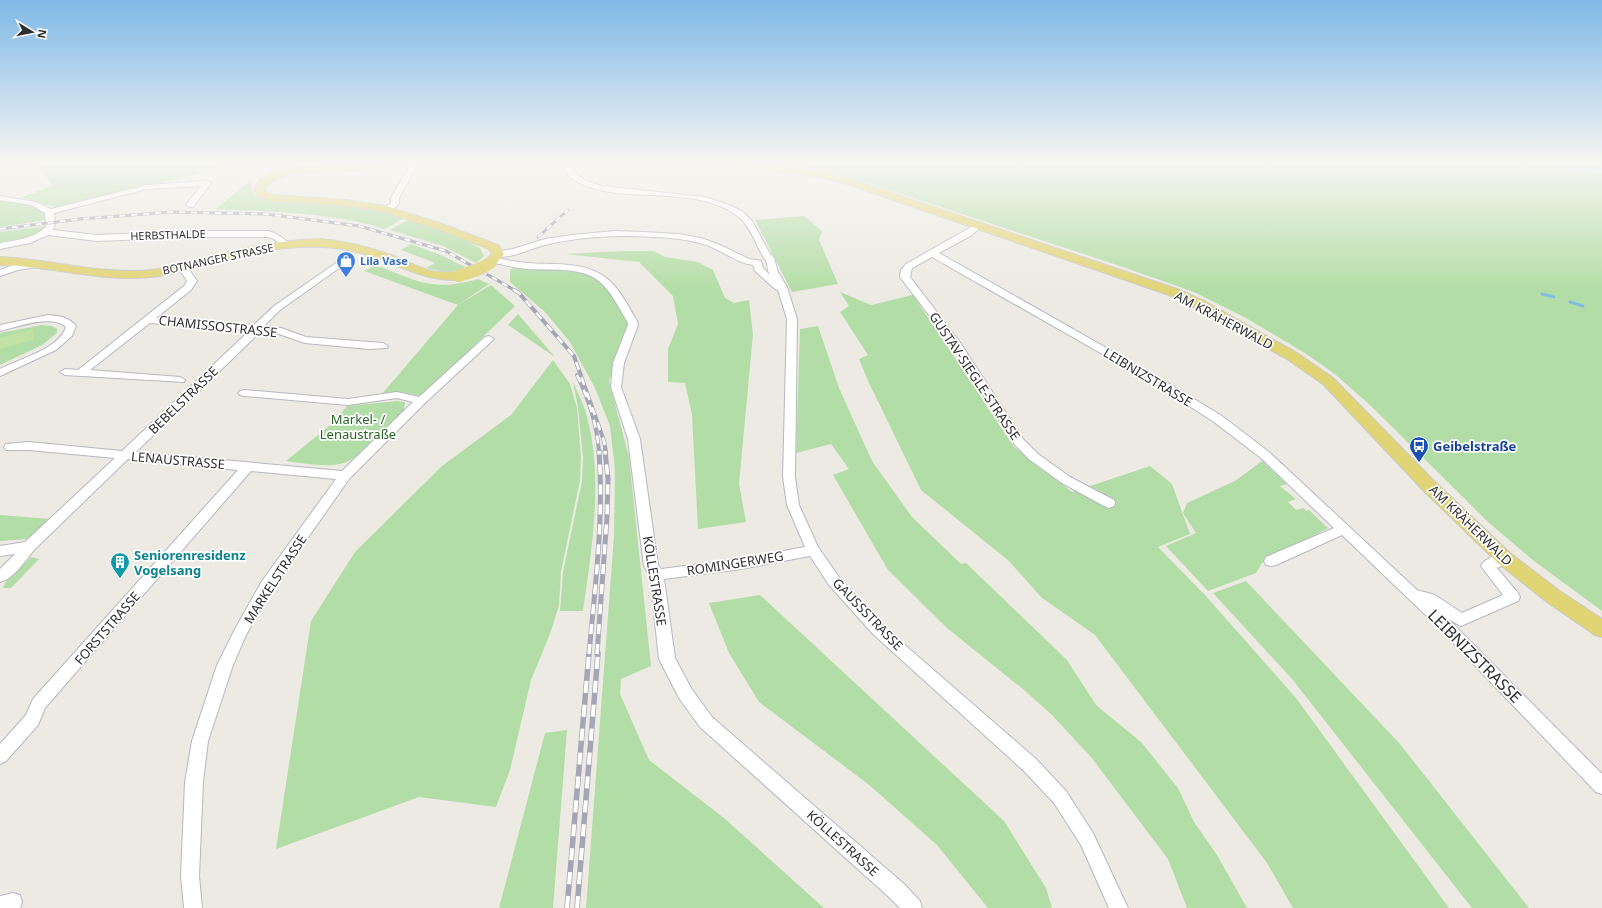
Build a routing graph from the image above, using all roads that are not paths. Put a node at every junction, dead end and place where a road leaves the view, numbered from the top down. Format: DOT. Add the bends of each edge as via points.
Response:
graph roads {
  1 [pos="39,205"];
  2 [pos="74,205"];
  3 [pos="364,205"];
  4 [pos="393,205"];
  5 [pos="723,205"];
  6 [pos="917,205"];
  7 [pos="388,209"];
  8 [pos="48,212"];
  9 [pos="978,226"];
  10 [pos="46,232"];
  11 [pos="286,245"];
  12 [pos="0,246"];
  13 [pos="932,253"];
  14 [pos="766,255"];
  15 [pos="494,259"];
  16 [pos="41,263"];
  17 [pos="758,263"];
  18 [pos="339,264"];
  19 [pos="0,265"];
  20 [pos="183,267"];
  21 [pos="782,290"];
  22 [pos="148,320"];
  23 [pos="0,328"];
  24 [pos="253,332"];
  25 [pos="489,338"];
  26 [pos="383,346"];
  27 [pos="65,372"];
  28 [pos="0,373"];
  29 [pos="80,373"];
  30 [pos="180,380"];
  31 [pos="244,393"];
  32 [pos="421,401"];
  33 [pos="10,447"];
  34 [pos="126,455"];
  35 [pos="249,466"];
  36 [pos="345,476"];
  37 [pos="1109,503"];
  38 [pos="1344,529"];
  39 [pos="29,547"];
  40 [pos="813,550"];
  41 [pos="0,551"];
  42 [pos="1504,558"];
  43 [pos="1271,560"];
  44 [pos="657,575"];
  45 [pos="0,577"];
  46 [pos="1414,595"];
  47 [pos="1602,629"];
  48 [pos="0,756"];
  49 [pos="1602,786"];
  50 [pos="193,908"];
  51 [pos="912,908"];
  52 [pos="1118,908"];
  1 -- 8 [label="street"];
  2 -- 8 [label="street"];
  3 -- 7 [label="main road"];
  4 -- 7 [label="street"];
  5 -- 14 [label="street, GAUSSSTRASSE" via="750,223"];
  6 -- 9 [label="main road, AM KRÄHERWALD"];
  7 -- 15 [label="main road" via="488,244 494,247"];
  8 -- 10 [label="street" via="51,217 50,228"];
  9 -- 13 [label="street, GUSTAV-SIEGLE-STRASSE"];
  9 -- 42 [label="main road, AM KRÄHERWALD" via="1186,297 1314,370 1334,386 1429,486"];
  10 -- 11 [label="street, HERBSTHALDE" via="97,238 269,234"];
  10 -- 12 [label="street" via="25,241"];
  11 -- 15 [label="main road, BOTNANGER STRASSE, bridge" via="321,243 350,247 426,274 446,278 477,270"];
  11 -- 20 [label="main road, BOTNANGER STRASSE" via="253,250"];
  13 -- 37 [label="street, GUSTAV-SIEGLE-STRASSE" via="909,266 905,277 955,343 1019,442 1034,457 1066,480"];
  13 -- 38 [label="street, LEIBNIZSTRASSE" via="1159,382 1218,419 1265,455"];
  14 -- 17 [label="street"];
  14 -- 21 [label="street, GAUSSSTRASSE" via="770,258 772,271"];
  15 -- 17 [label="street" via="543,243 571,238 655,235 698,240 746,262"];
  15 -- 44 [label="street, KÖLLESTRASSE" via="527,266 566,267 596,274 615,293 632,321 633,325 618,364 615,380 634,440 651,566"];
  16 -- 19 [label="street" via="16,267"];
  16 -- 19 [label="main road, BOTNANGER STRASSE" via="13,261"];
  16 -- 20 [label="main road, BOTNANGER STRASSE" via="126,275 155,273"];
  17 -- 21 [label="street" via="761,273"];
  18 -- 24 [label="street, BEBELSTRASSE" via="277,308"];
  20 -- 22 [label="street" via="192,282"];
  21 -- 40 [label="street, GAUSSSTRASSE" via="792,319 789,477 793,505"];
  22 -- 24 [label="street, CHAMISSOSTRASSE"];
  22 -- 29 [label="street"];
  23 -- 28 [label="street" via="47,319 64,320 71,326 69,335 57,345"];
  24 -- 26 [label="street, CHAMISSOSTRASSE" via="277,330 305,340"];
  24 -- 34 [label="street, BEBELSTRASSE"];
  25 -- 32 [label="street, MARKELSTRASSE"];
  27 -- 29 [label="street"];
  29 -- 30 [label="street"];
  31 -- 32 [label="street" via="348,402 397,395"];
  32 -- 36 [label="street, MARKELSTRASSE"];
  33 -- 34 [label="street, LENAUSTRASSE" via="29,446"];
  34 -- 35 [label="street, LENAUSTRASSE"];
  34 -- 39 [label="street, BEBELSTRASSE"];
  35 -- 36 [label="street, LENAUSTRASSE"];
  35 -- 48 [label="street, FORSTSTRASSE" via="39,704 32,720"];
  36 -- 50 [label="street, MARKELSTRASSE" via="256,603 225,665 200,741 196,768 190,876"];
  38 -- 43 [label="street"];
  38 -- 46 [label="street, LEIBNIZSTRASSE"];
  39 -- 41 [label="street"];
  39 -- 45 [label="street, BEBELSTRASSE"];
  40 -- 44 [label="street, ROMINGERWEG" via="741,564"];
  40 -- 52 [label="street, GAUSSSTRASSE" via="834,581 878,630 1030,765 1060,797 1088,839"];
  42 -- 46 [label="street" via="1488,566 1513,597 1461,620 1430,599"];
  42 -- 47 [label="main road, AM KRÄHERWALD" via="1554,597"];
  44 -- 51 [label="street, KÖLLESTRASSE" via="667,659 684,693 706,722 897,891"];
  46 -- 49 [label="street, LEIBNIZSTRASSE"];
}
